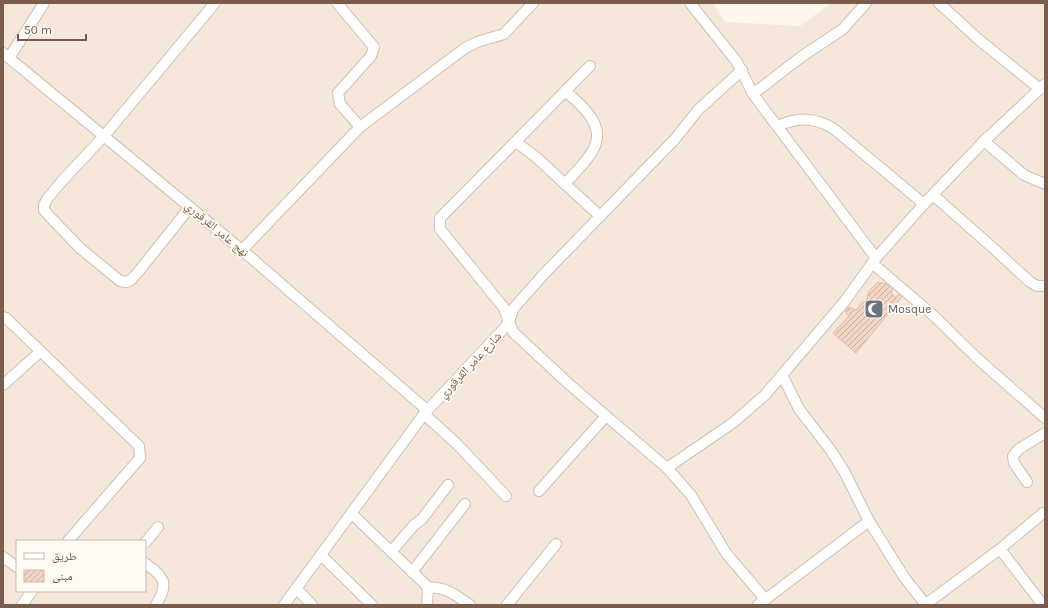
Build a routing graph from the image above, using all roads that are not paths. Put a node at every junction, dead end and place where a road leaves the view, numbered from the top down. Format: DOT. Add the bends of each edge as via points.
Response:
graph roads {
  1 [pos="44,3"];
  2 [pos="215,3"];
  3 [pos="337,3"];
  4 [pos="533,3"];
  5 [pos="690,3"];
  6 [pos="866,3"];
  7 [pos="939,3"];
  8 [pos="6,55"];
  9 [pos="590,66"];
  10 [pos="742,70"];
  11 [pos="1043,86"];
  12 [pos="565,92"];
  13 [pos="753,94"];
  14 [pos="778,126"];
  15 [pos="360,127"];
  16 [pos="104,136"];
  17 [pos="984,141"];
  18 [pos="516,142"];
  19 [pos="566,184"];
  20 [pos="1045,184"];
  21 [pos="933,195"];
  22 [pos="924,204"];
  23 [pos="190,208"];
  24 [pos="600,216"];
  25 [pos="242,250"];
  26 [pos="874,260"];
  27 [pos="1045,286"];
  28 [pos="3,317"];
  29 [pos="509,323"];
  30 [pos="41,351"];
  31 [pos="783,377"];
  32 [pos="3,385"];
  33 [pos="426,412"];
  34 [pos="606,416"];
  35 [pos="1045,417"];
  36 [pos="1045,433"];
  37 [pos="667,468"];
  38 [pos="1027,482"];
  39 [pos="448,485"];
  40 [pos="539,491"];
  41 [pos="506,496"];
  42 [pos="465,504"];
  43 [pos="351,513"];
  44 [pos="1043,513"];
  45 [pos="869,521"];
  46 [pos="158,527"];
  47 [pos="69,540"];
  48 [pos="146,542"];
  49 [pos="556,544"];
  50 [pos="1000,549"];
  51 [pos="391,552"];
  52 [pos="322,555"];
  53 [pos="3,556"];
  54 [pos="146,565"];
  55 [pos="16,566"];
  56 [pos="412,572"];
  57 [pos="428,587"];
  58 [pos="297,589"];
  59 [pos="31,592"];
  60 [pos="762,602"];
  61 [pos="926,604"];
  62 [pos="22,605"];
  63 [pos="156,605"];
  64 [pos="284,605"];
  65 [pos="312,605"];
  66 [pos="372,605"];
  67 [pos="427,605"];
  68 [pos="470,605"];
  69 [pos="507,605"];
  70 [pos="1043,605"];
  1 -- 8 [label="street"];
  2 -- 16 [label="street"];
  3 -- 15 [label="street" via="374,47 370,56 338,93 340,104"];
  4 -- 15 [label="street" via="504,34 465,48"];
  5 -- 10 [label="street"];
  6 -- 13 [label="street" via="843,29 795,61"];
  7 -- 11 [label="street" via="978,38"];
  8 -- 16 [label="street, نهج عامر القرقوري"];
  9 -- 12 [label="street, شارع عامر القرقوري"];
  10 -- 13 [label="street"];
  10 -- 24 [label="street" via="698,110 675,139"];
  11 -- 17 [label="street"];
  12 -- 18 [label="street, شارع عامر القرقوري"];
  12 -- 19 [label="street" via="586,109 593,119 597,140 588,158"];
  13 -- 14 [label="street"];
  14 -- 22 [label="street" via="792,120 823,121"];
  14 -- 26 [label="street"];
  15 -- 25 [label="street"];
  16 -- 23 [label="street, نهج عامر القرقوري"];
  16 -- 23 [label="street" via="47,199 44,210 110,274 120,281 132,280"];
  17 -- 20 [label="street" via="1024,175"];
  17 -- 21 [label="street"];
  18 -- 19 [label="street" via="536,156"];
  18 -- 29 [label="street, شارع عامر القرقوري" via="440,218 440,229 504,308"];
  19 -- 24 [label="street"];
  21 -- 22 [label="street"];
  21 -- 27 [label="street" via="1030,282 1037,286"];
  22 -- 26 [label="street"];
  23 -- 25 [label="street, نهج عامر القرقوري"];
  24 -- 29 [label="street" via="526,293 513,309"];
  25 -- 33 [label="street, نهج عامر القرقوري"];
  26 -- 31 [label="street" via="845,301"];
  26 -- 35 [label="street" via="978,359"];
  28 -- 30 [label="street"];
  29 -- 33 [label="street, شارع عامر القرقوري"];
  29 -- 34 [label="street" via="514,334"];
  30 -- 32 [label="street"];
  30 -- 47 [label="street" via="139,446 140,458"];
  31 -- 37 [label="street" via="734,422"];
  31 -- 45 [label="street" via="799,409 845,473"];
  33 -- 41 [label="street, نهج عامر القرقوري"];
  33 -- 43 [label="street, شارع عامر القرقوري"];
  34 -- 37 [label="street"];
  34 -- 40 [label="street"];
  36 -- 38 [label="street" via="1019,449 1013,456 1014,463"];
  37 -- 60 [label="street" via="691,495 726,553"];
  39 -- 51 [label="street" via="422,519"];
  42 -- 56 [label="street"];
  43 -- 51 [label="street"];
  43 -- 52 [label="street, شارع عامر القرقوري"];
  44 -- 50 [label="street"];
  45 -- 60 [label="street"];
  45 -- 61 [label="street" via="904,577"];
  46 -- 48 [label="street"];
  49 -- 69 [label="street"];
  50 -- 61 [label="street"];
  50 -- 70 [label="street"];
  51 -- 56 [label="street"];
  52 -- 58 [label="street, شارع عامر القرقوري"];
  52 -- 66 [label="street"];
  53 -- 55 [label="street"];
  54 -- 63 [label="street" via="160,573 164,583 163,594"];
  56 -- 57 [label="street"];
  57 -- 67 [label="street"];
  57 -- 68 [label="street" via="443,588"];
  58 -- 64 [label="street, شارع عامر القرقوري"];
  58 -- 65 [label="street"];
  59 -- 62 [label="street"];
}
